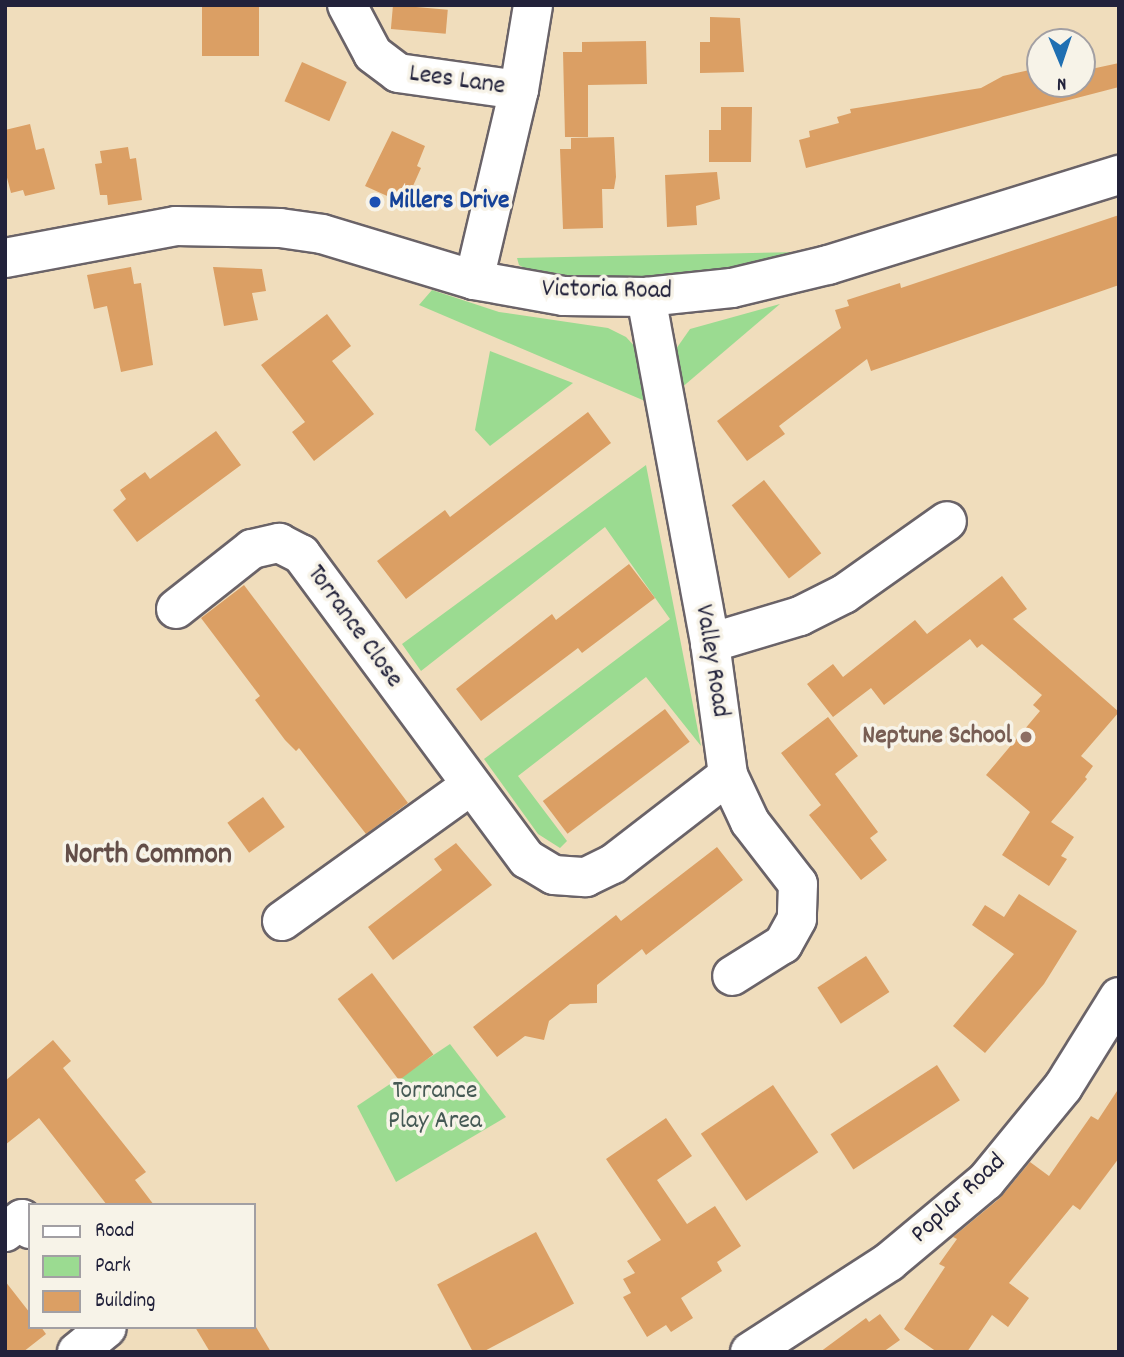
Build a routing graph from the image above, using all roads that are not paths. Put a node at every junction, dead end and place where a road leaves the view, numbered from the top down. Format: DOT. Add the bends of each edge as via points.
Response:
graph roads {
  1 [pos="347,5"];
  2 [pos="533,5"];
  3 [pos="519,90"];
  4 [pos="1119,175"];
  5 [pos="5,258"];
  6 [pos="474,279"];
  7 [pos="646,297"];
  8 [pos="947,521"];
  9 [pos="176,609"];
  10 [pos="710,643"];
  11 [pos="728,775"];
  12 [pos="470,786"];
  13 [pos="282,920"];
  14 [pos="732,976"];
  15 [pos="1119,997"];
  16 [pos="28,1226"];
  17 [pos="5,1232"];
  18 [pos="106,1329"];
  19 [pos="108,1329"];
  20 [pos="77,1352"];
  21 [pos="127,1352"];
  22 [pos="750,1352"];
  1 -- 3 [label="street, Lees Lane" via="373,54 398,74"];
  2 -- 3 [label="street"];
  3 -- 6 [label="street"];
  4 -- 7 [label="street, Victoria Road" via="828,265 732,288"];
  5 -- 6 [label="street, Victoria Road" via="176,226 280,228 322,234"];
  6 -- 7 [label="street, Victoria Road" via="564,296"];
  7 -- 10 [label="street, Valley Road"];
  8 -- 10 [label="street" via="844,594 800,617"];
  9 -- 12 [label="street, Torrance Close" via="252,549 279,543 301,554"];
  10 -- 11 [label="street, Valley Road"];
  11 -- 12 [label="street, Torrance Close" via="613,864 586,877 554,875 527,859"];
  11 -- 14 [label="street, Valley Road" via="750,822 798,884 797,919 783,944"];
  12 -- 13 [label="street"];
  15 -- 22 [label="street, Poplar Road" via="1063,1087 986,1181 889,1262"];
  16 -- 17 [label="street" via="22,1219"];
  18 -- 20 [label="street"];
  19 -- 21 [label="street"];
}
